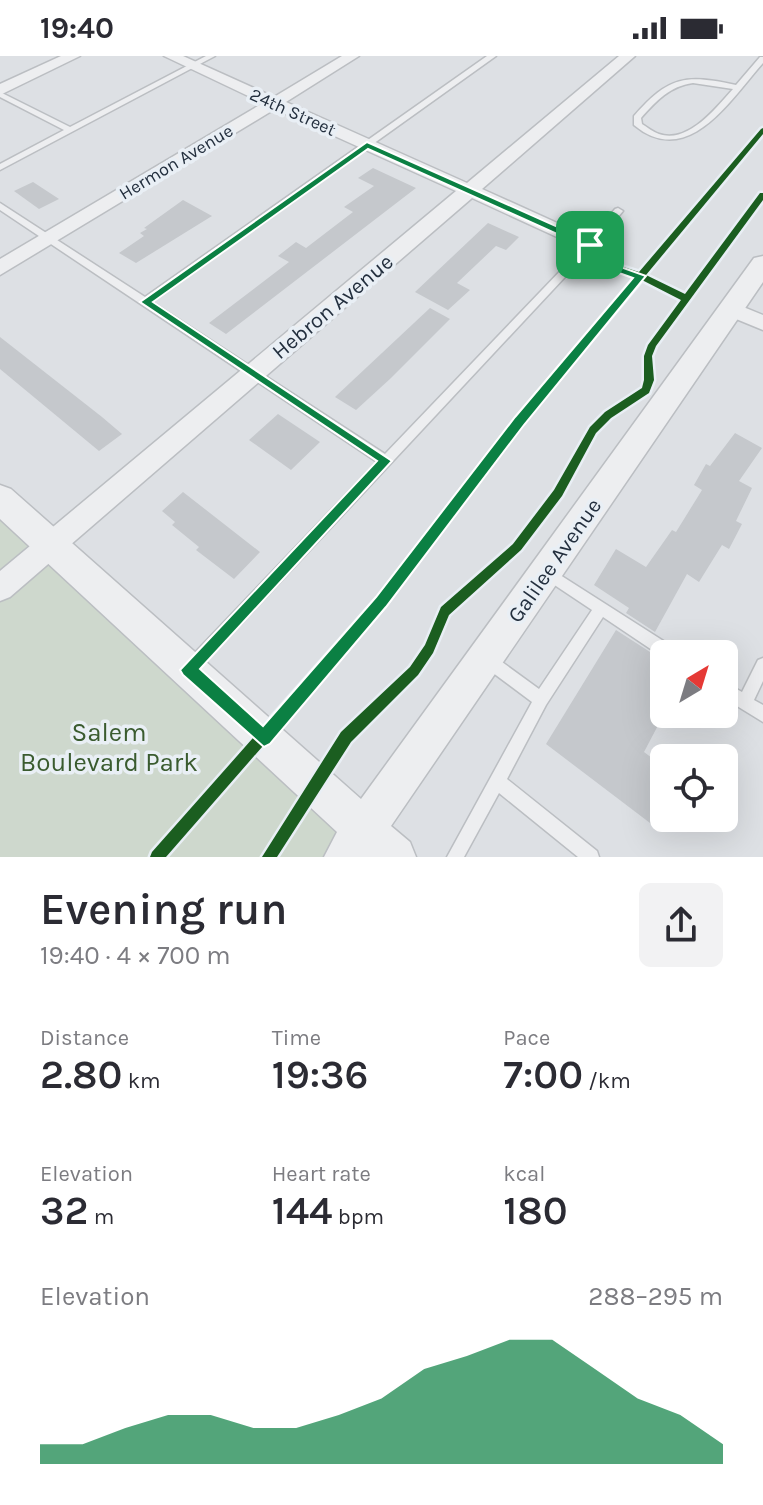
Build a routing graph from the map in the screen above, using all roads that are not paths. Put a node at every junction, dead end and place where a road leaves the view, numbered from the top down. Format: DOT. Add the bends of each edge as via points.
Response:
graph roads {
  1 [pos="73,56"];
  2 [pos="171,56"];
  3 [pos="211,56"];
  4 [pos="352,56"];
  5 [pos="492,56"];
  6 [pos="628,56"];
  7 [pos="763,59"];
  8 [pos="192,66"];
  9 [pos="738,88"];
  10 [pos="0,92"];
  11 [pos="274,103"];
  12 [pos="69,130"];
  13 [pos="367,145"];
  14 [pos="0,167"];
  15 [pos="469,191"];
  16 [pos="0,206"];
  17 [pos="618,211"];
  18 [pos="49,239"];
  19 [pos="590,245"];
  20 [pos="763,264"];
  21 [pos="0,268"];
  22 [pos="145,302"];
  23 [pos="731,309"];
  24 [pos="763,323"];
  25 [pos="253,373"];
  26 [pos="386,461"];
  27 [pos="0,499"];
  28 [pos="50,544"];
  29 [pos="546,572"];
  30 [pos="0,588"];
  31 [pos="601,608"];
  32 [pos="650,640"];
  33 [pos="485,658"];
  34 [pos="763,665"];
  35 [pos="188,670"];
  36 [pos="738,698"];
  37 [pos="541,700"];
  38 [pos="745,702"];
  39 [pos="763,714"];
  40 [pos="497,781"];
  41 [pos="355,843"];
  42 [pos="395,857"];
  43 [pos="455,857"];
  44 [pos="591,857"];
  1 -- 10 [label="street"];
  2 -- 8 [label="street, 24th Street"];
  3 -- 8 [label="lane"];
  4 -- 11 [label="street, Hermon Avenue"];
  5 -- 13 [label="lane"];
  6 -- 15 [label="street, Hebron Avenue"];
  7 -- 9 [label="lane"];
  8 -- 11 [label="street, 24th Street"];
  8 -- 12 [label="lane"];
  9 -- 9 [label="lane" via="686,136 672,139 638,125 646,107 678,80"];
  10 -- 12 [label="lane"];
  11 -- 13 [label="street, 24th Street"];
  11 -- 18 [label="street, Hermon Avenue"];
  12 -- 14 [label="lane"];
  13 -- 15 [label="street, 24th Street"];
  13 -- 22 [label="lane"];
  15 -- 19 [label="street, 24th Street"];
  15 -- 25 [label="street, Hebron Avenue"];
  16 -- 18 [label="lane"];
  17 -- 19 [label="lane"];
  18 -- 21 [label="street, Hermon Avenue"];
  18 -- 22 [label="lane"];
  19 -- 26 [label="lane"];
  20 -- 23 [label="street, Galilee Avenue"];
  22 -- 25 [label="lane"];
  23 -- 24 [label="street"];
  23 -- 29 [label="street, Galilee Avenue"];
  25 -- 26 [label="lane"];
  25 -- 28 [label="street, Hebron Avenue"];
  26 -- 35 [label="lane"];
  27 -- 28 [label="street"];
  28 -- 30 [label="street, Hebron Avenue"];
  28 -- 35 [label="street"];
  29 -- 31 [label="lane"];
  29 -- 33 [label="street, Galilee Avenue"];
  31 -- 32 [label="lane"];
  31 -- 37 [label="lane"];
  33 -- 37 [label="lane"];
  33 -- 41 [label="street, Galilee Avenue"];
  34 -- 38 [label="lane"];
  35 -- 41 [label="street"];
  36 -- 38 [label="lane"];
  37 -- 40 [label="lane"];
  38 -- 39 [label="lane"];
  40 -- 43 [label="lane"];
  40 -- 44 [label="lane"];
  41 -- 42 [label="street"];
}
